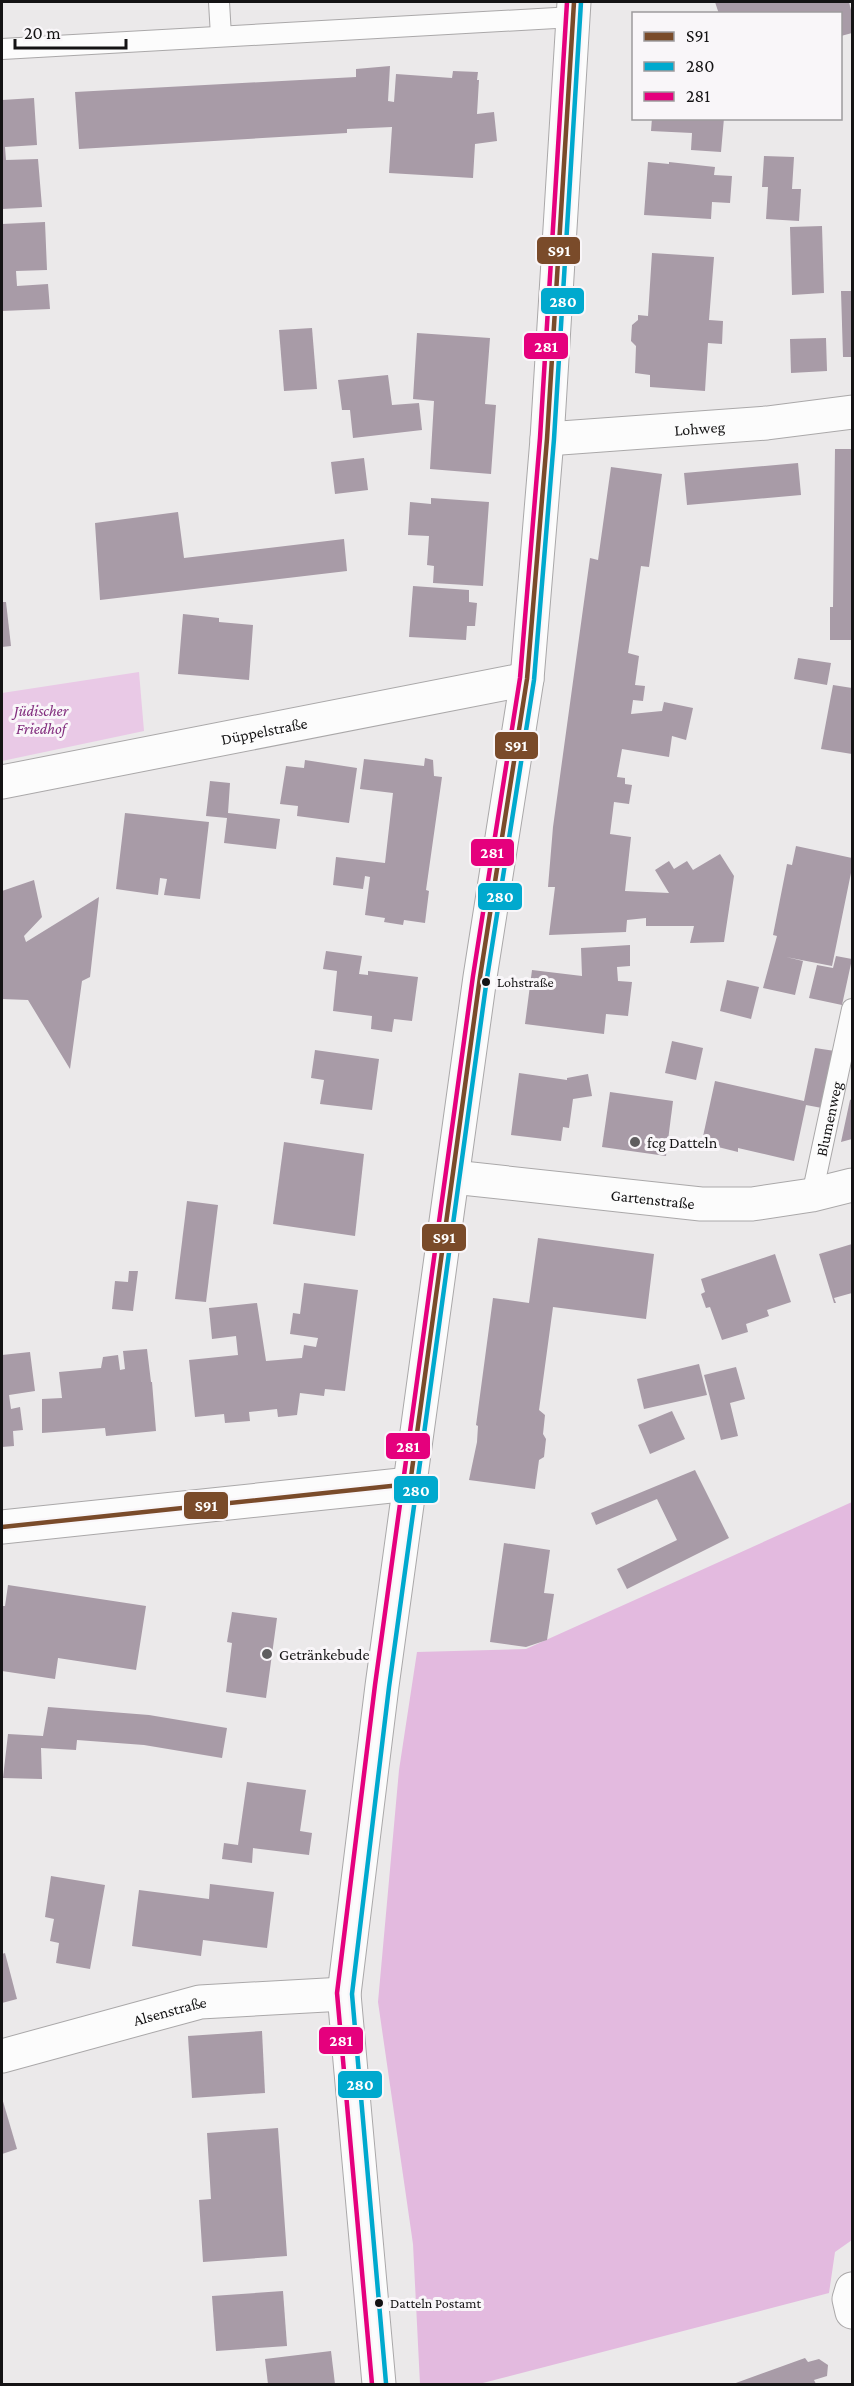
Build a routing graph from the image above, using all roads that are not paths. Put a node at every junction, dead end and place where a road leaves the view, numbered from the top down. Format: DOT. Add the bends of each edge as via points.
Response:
graph roads {
  1 [pos="219,2"];
  2 [pos="574,9"];
  3 [pos="221,36"];
  4 [pos="2,49"];
  5 [pos="852,412"];
  6 [pos="547,439"];
  7 [pos="527,679"];
  8 [pos="2,782"];
  9 [pos="852,1009"];
  10 [pos="453,1177"];
  11 [pos="852,1185"];
  12 [pos="812,1195"];
  13 [pos="410,1484"];
  14 [pos="2,1527"];
  15 [pos="344,1994"];
  16 [pos="2,2056"];
  17 [pos="852,2289"];
  18 [pos="852,2312"];
  19 [pos="379,2385"];
  1 -- 3 [label="lane"];
  2 -- 3 [label="lane"];
  2 -- 6 [label="street"];
  3 -- 4 [label="lane"];
  5 -- 6 [label="street, Lohweg" via="767,423"];
  6 -- 7 [label="street"];
  7 -- 8 [label="street, Düppelstraße"];
  7 -- 10 [label="street"];
  9 -- 12 [label="lane, Blumenweg"];
  10 -- 12 [label="street, Gartenstraße" via="701,1204 752,1204"];
  10 -- 13 [label="street"];
  11 -- 12 [label="street, Gartenstraße"];
  13 -- 14 [label="street"];
  13 -- 15 [label="street"];
  15 -- 16 [label="street, Alsenstraße" via="200,2002"];
  15 -- 19 [label="street"];
  17 -- 18 [label="street"];
}
